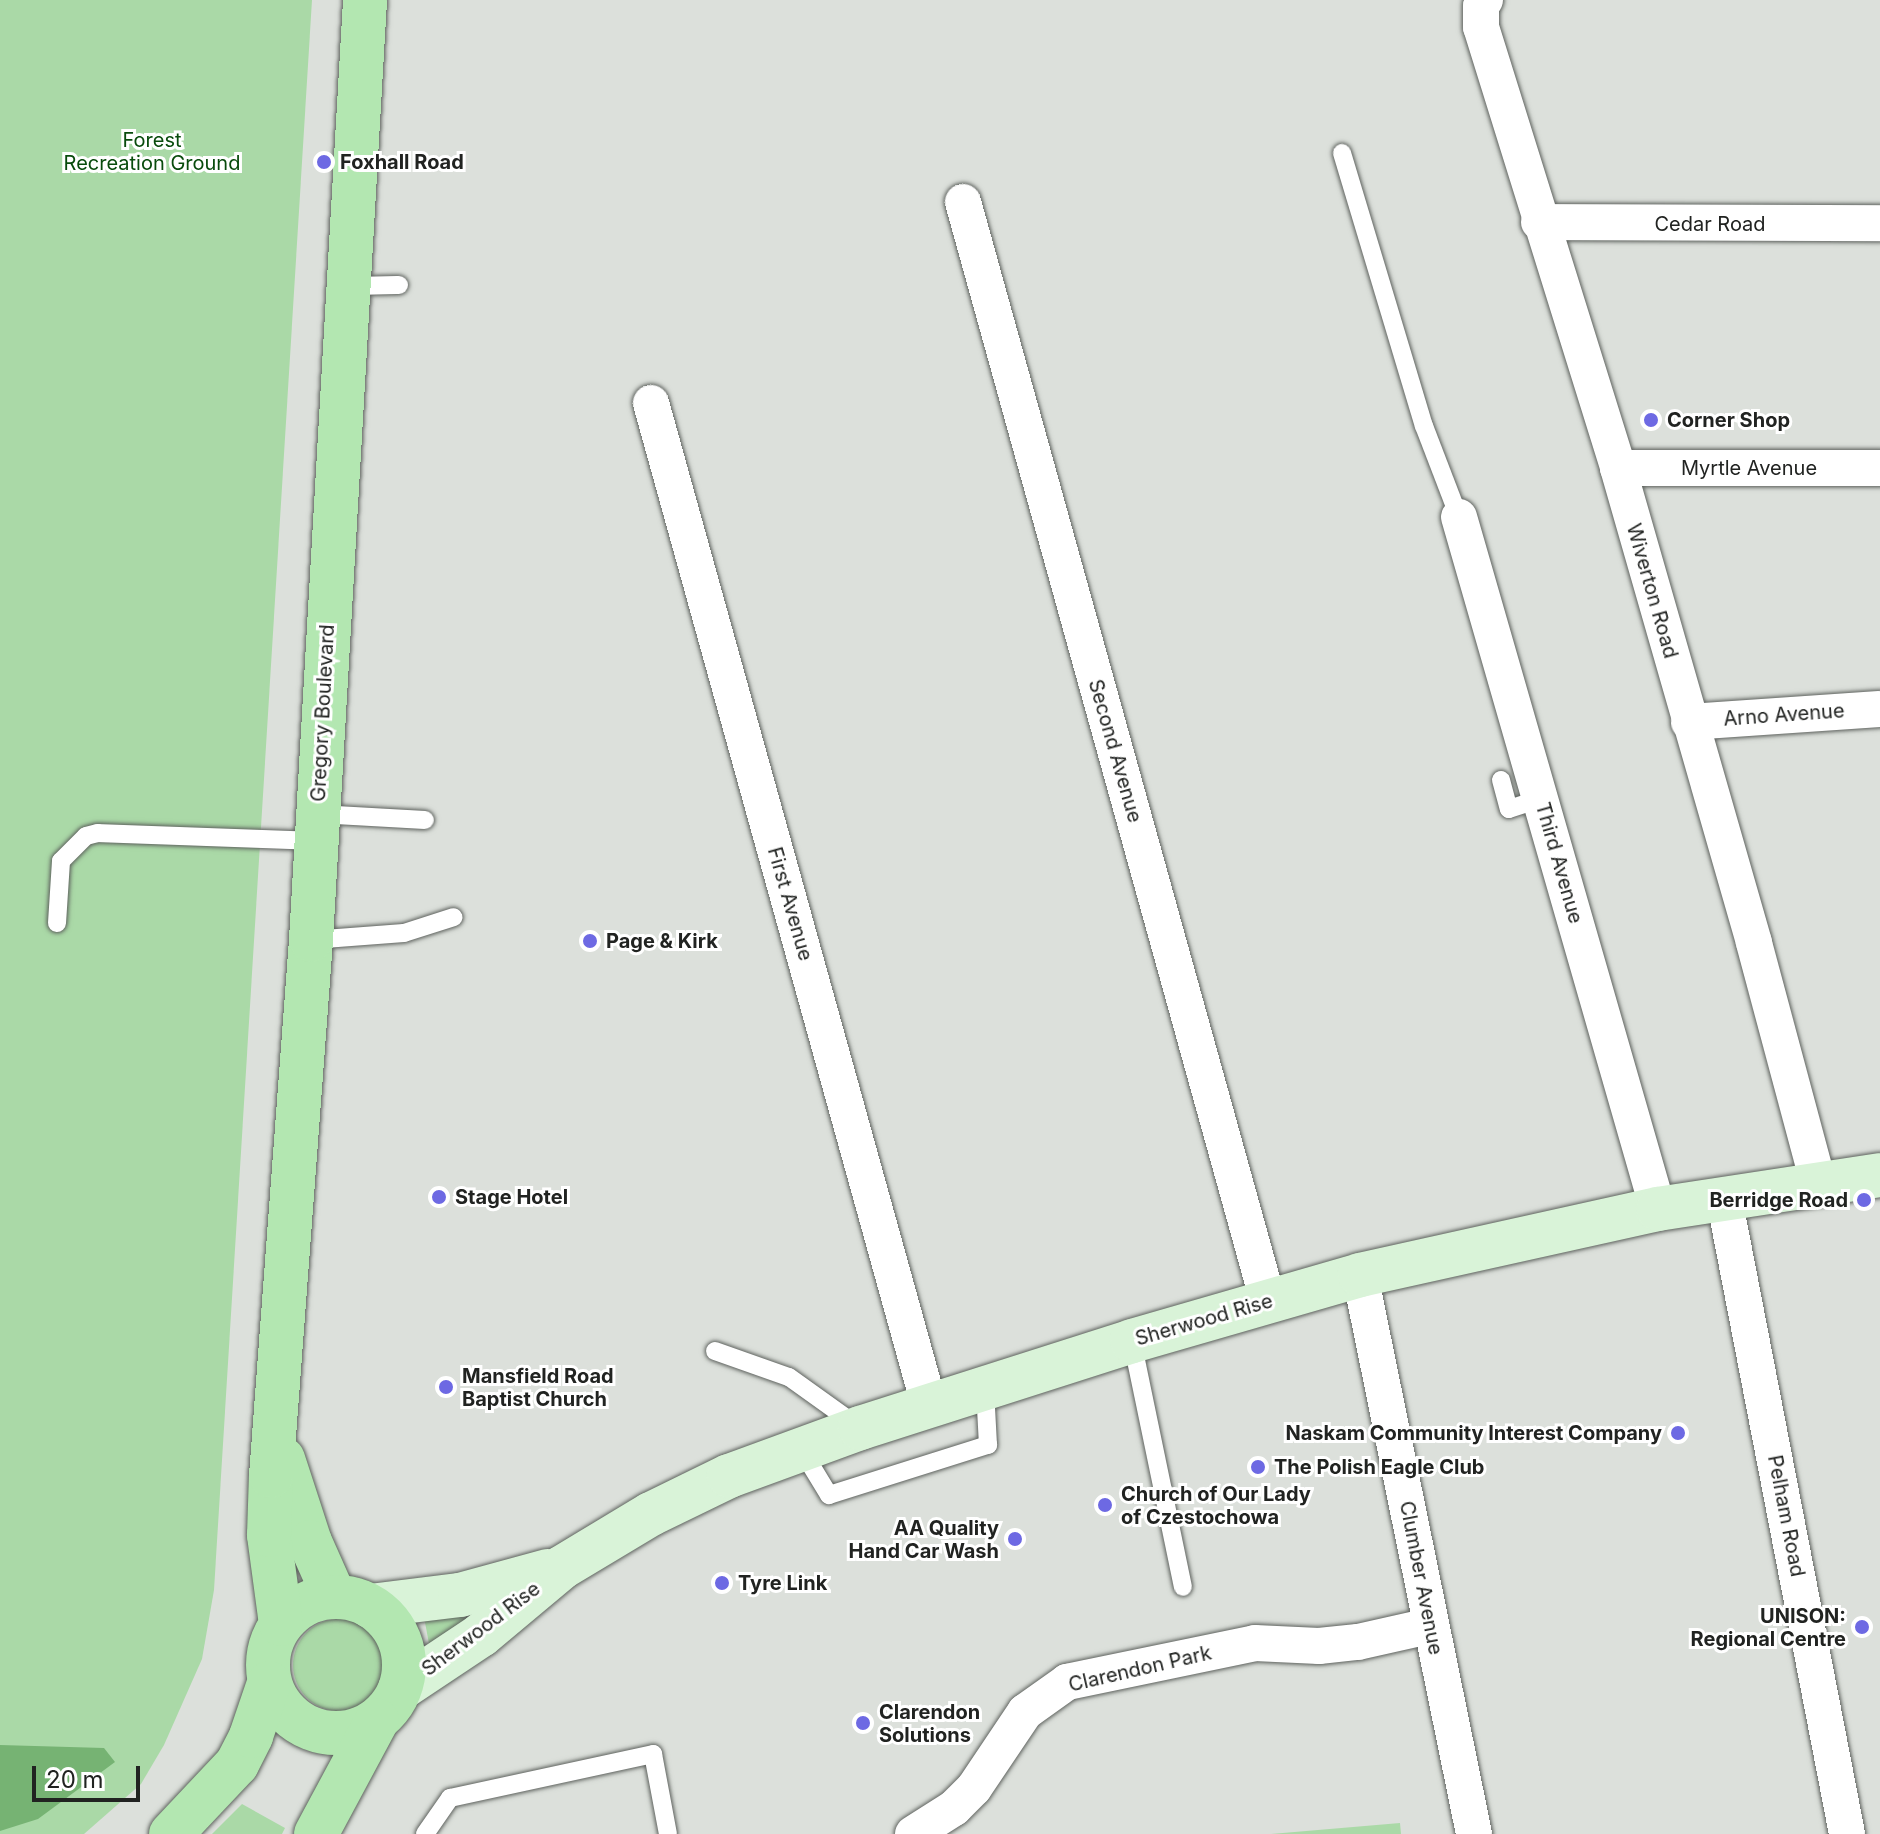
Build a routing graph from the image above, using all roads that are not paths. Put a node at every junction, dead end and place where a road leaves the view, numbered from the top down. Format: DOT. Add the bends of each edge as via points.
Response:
graph roads {
  1 [pos="365,0"];
  2 [pos="1485,0"];
  3 [pos="1342,153"];
  4 [pos="963,202"];
  5 [pos="1539,222"];
  6 [pos="1880,223"];
  7 [pos="399,285"];
  8 [pos="351,286"];
  9 [pos="651,403"];
  10 [pos="1618,468"];
  11 [pos="1880,468"];
  12 [pos="1459,517"];
  13 [pos="1880,709"];
  14 [pos="1689,722"];
  15 [pos="1501,780"];
  16 [pos="1540,799"];
  17 [pos="425,820"];
  18 [pos="317,827"];
  19 [pos="454,917"];
  20 [pos="57,923"];
  21 [pos="311,940"];
  22 [pos="1880,1175"];
  23 [pos="1819,1186"];
  24 [pos="1724,1198"];
  25 [pos="1658,1209"];
  26 [pos="1360,1275"];
  27 [pos="1268,1301"];
  28 [pos="1132,1341"];
  29 [pos="715,1351"];
  30 [pos="985,1390"];
  31 [pos="929,1405"];
  32 [pos="274,1426"];
  33 [pos="860,1428"];
  34 [pos="801,1449"];
  35 [pos="561,1568"];
  36 [pos="1183,1587"];
  37 [pos="352,1601"];
  38 [pos="281,1624"];
  39 [pos="1429,1626"];
  40 [pos="269,1683"];
  41 [pos="389,1704"];
  42 [pos="171,1834"];
  43 [pos="316,1834"];
  44 [pos="425,1834"];
  45 [pos="668,1834"];
  46 [pos="913,1834"];
  47 [pos="1474,1834"];
  48 [pos="1847,1834"];
  1 -- 8 [label="main road, Gregory Boulevard"];
  2 -- 5 [label="street, Wiverton Road" via="1481,27"];
  3 -- 12 [label="lane" via="1424,426"];
  4 -- 27 [label="street, Second Avenue"];
  5 -- 6 [label="street, Cedar Road"];
  5 -- 10 [label="street, Wiverton Road"];
  7 -- 8 [label="lane"];
  8 -- 18 [label="main road, Gregory Boulevard"];
  9 -- 31 [label="street, First Avenue"];
  10 -- 11 [label="street, Myrtle Avenue"];
  10 -- 14 [label="street, Wiverton Road"];
  12 -- 16 [label="street, Third Avenue"];
  13 -- 14 [label="street, Arno Avenue"];
  14 -- 23 [label="street, Wiverton Road"];
  15 -- 16 [label="lane" via="1509,809"];
  16 -- 25 [label="street, Third Avenue"];
  17 -- 18 [label="lane"];
  18 -- 20 [label="lane" via="86,836 61,861"];
  18 -- 21 [label="main road, Gregory Boulevard"];
  19 -- 21 [label="lane" via="404,933"];
  21 -- 32 [label="main road, Gregory Boulevard"];
  22 -- 23 [label="main road, Sherwood Rise"];
  23 -- 24 [label="main road, Sherwood Rise"];
  24 -- 25 [label="main road, Sherwood Rise"];
  24 -- 48 [label="street, Pelham Road"];
  25 -- 26 [label="main road, Sherwood Rise"];
  26 -- 27 [label="main road, Sherwood Rise"];
  26 -- 39 [label="street, Clumber Avenue"];
  27 -- 28 [label="main road, Sherwood Rise"];
  28 -- 30 [label="main road, Sherwood Rise"];
  28 -- 36 [label="lane"];
  29 -- 33 [label="lane" via="789,1377"];
  30 -- 31 [label="main road, Sherwood Rise"];
  30 -- 34 [label="lane" via="988,1445 829,1495"];
  31 -- 33 [label="main road, Sherwood Rise"];
  32 -- 37 [label="main road, Gregory Boulevard" via="295,1500"];
  32 -- 38 [label="main road, Gregory Boulevard" via="269,1535"];
  33 -- 34 [label="main road, Sherwood Rise"];
  34 -- 35 [label="main road, Sherwood Rise" via="651,1514"];
  35 -- 37 [label="main road, Sherwood Rise" via="460,1595"];
  35 -- 41 [label="main road, Sherwood Rise"];
  37 -- 38 [label="main road" via="314,1600"];
  37 -- 41 [label="main road, Gregory Boulevard" via="386,1618 404,1652"];
  38 -- 40 [label="main road, Gregory Boulevard" via="271,1642"];
  39 -- 46 [label="street, Clarendon Park" via="1319,1646 1255,1643 1067,1682 1025,1712 974,1788 954,1808"];
  39 -- 47 [label="street, Clumber Avenue"];
  40 -- 41 [label="main road" via="276,1701 304,1727 342,1734 361,1729"];
  40 -- 42 [label="main road, Gregory Boulevard" via="237,1764"];
  41 -- 43 [label="main road, Gregory Boulevard"];
  44 -- 45 [label="lane" via="450,1798 653,1754"];
}
